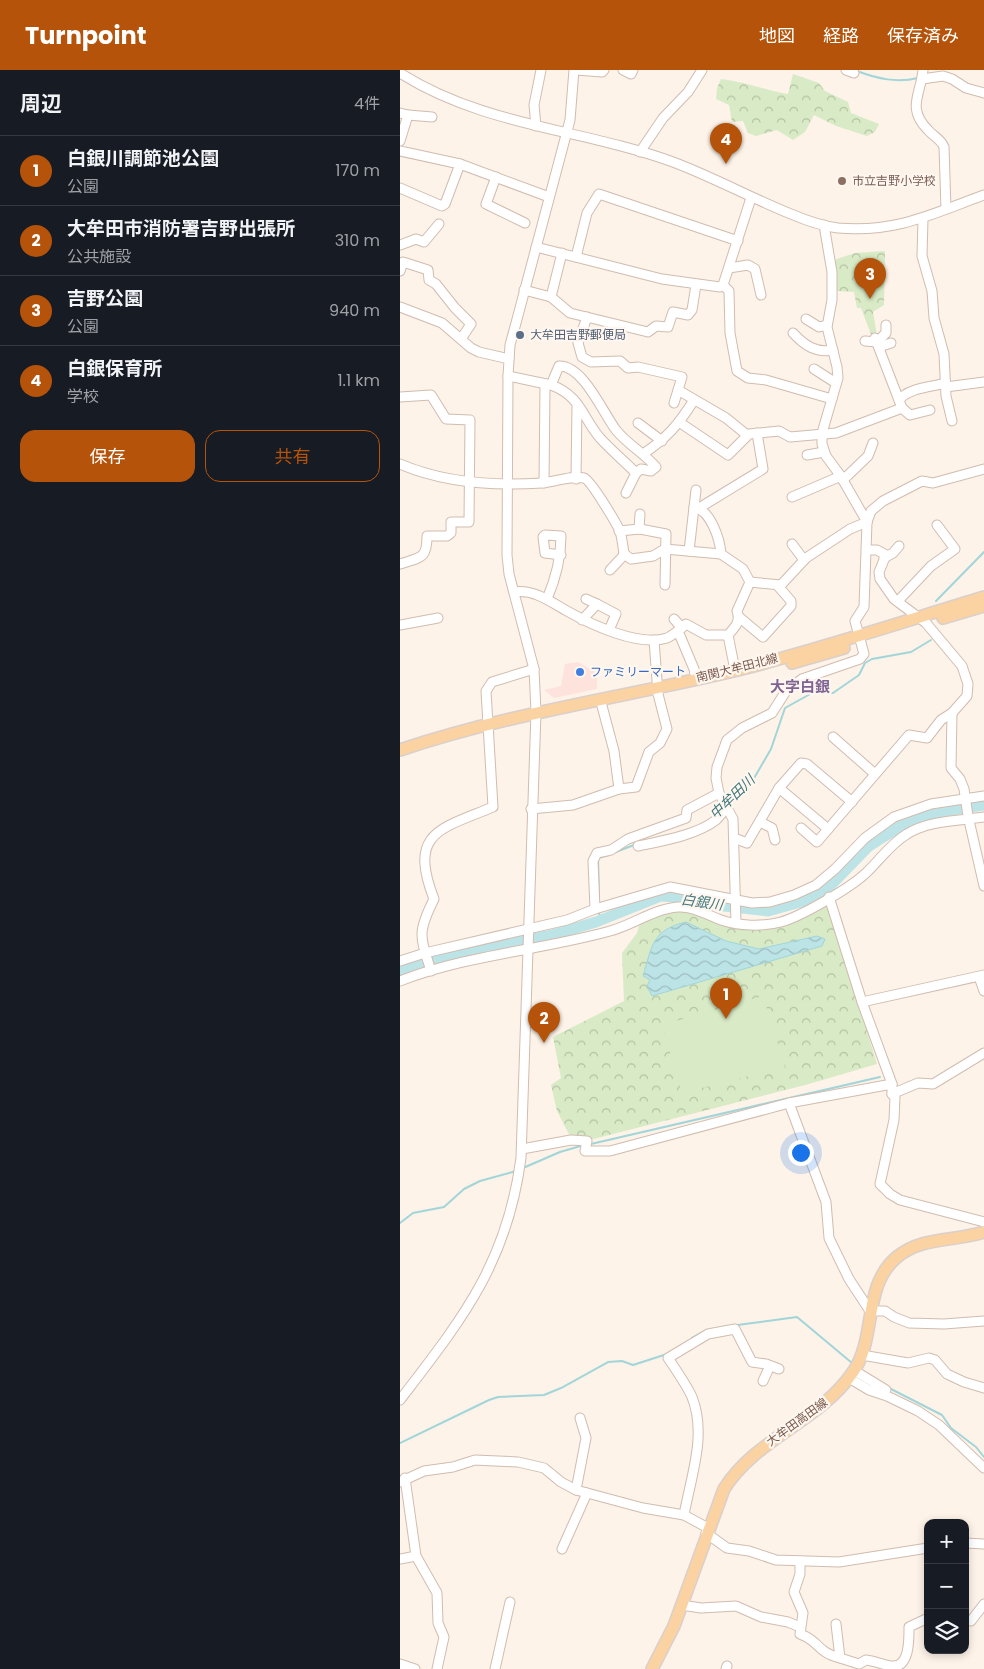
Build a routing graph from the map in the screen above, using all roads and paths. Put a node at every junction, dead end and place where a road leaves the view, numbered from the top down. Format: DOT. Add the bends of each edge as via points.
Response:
graph roads {
  1 [pos="541,70"];
  2 [pos="575,70"];
  3 [pos="604,70"];
  4 [pos="624,70"];
  5 [pos="633,70"];
  6 [pos="702,70"];
  7 [pos="400,74"];
  8 [pos="922,75"];
  9 [pos="984,93"];
  10 [pos="404,114"];
  11 [pos="432,117"];
  12 [pos="536,126"];
  13 [pos="567,134"];
  14 [pos="400,140"];
  15 [pos="400,151"];
  16 [pos="640,152"];
  17 [pos="460,164"];
  18 [pos="496,178"];
  19 [pos="400,188"];
  20 [pos="984,195"];
  21 [pos="549,197"];
  22 [pos="751,198"];
  23 [pos="946,210"];
  24 [pos="923,219"];
  25 [pos="525,223"];
  26 [pos="439,224"];
  27 [pos="824,225"];
  28 [pos="738,241"];
  29 [pos="400,246"];
  30 [pos="536,247"];
  31 [pos="562,253"];
  32 [pos="576,257"];
  33 [pos="728,268"];
  34 [pos="400,271"];
  35 [pos="696,285"];
  36 [pos="723,285"];
  37 [pos="524,290"];
  38 [pos="761,295"];
  39 [pos="550,297"];
  40 [pos="400,307"];
  41 [pos="587,317"];
  42 [pos="806,319"];
  43 [pos="886,325"];
  44 [pos="827,326"];
  45 [pos="793,333"];
  46 [pos="461,339"];
  47 [pos="864,341"];
  48 [pos="877,342"];
  49 [pos="891,343"];
  50 [pos="833,350"];
  51 [pos="509,359"];
  52 [pos="814,369"];
  53 [pos="508,376"];
  54 [pos="984,382"];
  55 [pos="836,383"];
  56 [pos="548,384"];
  57 [pos="946,385"];
  58 [pos="678,390"];
  59 [pos="400,398"];
  60 [pos="832,399"];
  61 [pos="694,400"];
  62 [pos="674,403"];
  63 [pos="900,404"];
  64 [pos="577,405"];
  65 [pos="930,410"];
  66 [pos="952,421"];
  67 [pos="679,422"];
  68 [pos="638,423"];
  69 [pos="757,433"];
  70 [pos="747,435"];
  71 [pos="822,435"];
  72 [pos="662,441"];
  73 [pos="872,443"];
  74 [pos="824,452"];
  75 [pos="642,454"];
  76 [pos="807,455"];
  77 [pos="400,464"];
  78 [pos="984,470"];
  79 [pos="636,473"];
  80 [pos="842,478"];
  81 [pos="576,479"];
  82 [pos="469,482"];
  83 [pos="544,482"];
  84 [pos="506,483"];
  85 [pos="696,490"];
  86 [pos="626,492"];
  87 [pos="792,497"];
  88 [pos="696,508"];
  89 [pos="640,514"];
  90 [pos="867,522"];
  91 [pos="938,525"];
  92 [pos="639,529"];
  93 [pos="620,531"];
  94 [pos="792,544"];
  95 [pos="899,546"];
  96 [pos="665,549"];
  97 [pos="867,550"];
  98 [pos="689,551"];
  99 [pos="625,554"];
  100 [pos="721,554"];
  101 [pos="560,555"];
  102 [pos="884,558"];
  103 [pos="804,560"];
  104 [pos="400,564"];
  105 [pos="610,570"];
  106 [pos="750,582"];
  107 [pos="665,585"];
  108 [pos="777,585"];
  109 [pos="514,592"];
  110 [pos="984,597"];
  111 [pos="547,599"];
  112 [pos="586,599"];
  113 [pos="898,601"];
  114 [pos="597,604"];
  115 [pos="984,606"];
  116 [pos="739,616"];
  117 [pos="438,618"];
  118 [pos="582,620"];
  119 [pos="674,620"];
  120 [pos="922,620"];
  121 [pos="400,625"];
  122 [pos="680,629"];
  123 [pos="609,630"];
  124 [pos="728,635"];
  125 [pos="860,639"];
  126 [pos="654,640"];
  127 [pos="534,669"];
  128 [pos="734,670"];
  129 [pos="696,679"];
  130 [pos="658,691"];
  131 [pos="602,706"];
  132 [pos="952,713"];
  133 [pos="536,716"];
  134 [pos="489,729"];
  135 [pos="833,737"];
  136 [pos="400,750"];
  137 [pos="400,758"];
  138 [pos="875,774"];
  139 [pos="780,788"];
  140 [pos="619,789"];
  141 [pos="719,793"];
  142 [pos="984,796"];
  143 [pos="966,801"];
  144 [pos="852,802"];
  145 [pos="725,806"];
  146 [pos="531,809"];
  147 [pos="984,816"];
  148 [pos="968,818"];
  149 [pos="760,822"];
  150 [pos="801,828"];
  151 [pos="828,829"];
  152 [pos="734,838"];
  153 [pos="775,840"];
  154 [pos="638,846"];
  155 [pos="984,886"];
  156 [pos="829,897"];
  157 [pos="736,900"];
  158 [pos="598,908"];
  159 [pos="736,921"];
  160 [pos="529,930"];
  161 [pos="529,948"];
  162 [pos="425,954"];
  163 [pos="400,961"];
  164 [pos="430,970"];
  165 [pos="982,976"];
  166 [pos="400,981"];
  167 [pos="984,990"];
  168 [pos="862,1002"];
  169 [pos="984,1053"];
  170 [pos="892,1084"];
  171 [pos="892,1094"];
  172 [pos="790,1102"];
  173 [pos="522,1150"];
  174 [pos="984,1222"];
  175 [pos="984,1232"];
  176 [pos="870,1311"];
  177 [pos="984,1321"];
  178 [pos="862,1355"];
  179 [pos="852,1374"];
  180 [pos="763,1381"];
  181 [pos="984,1388"];
  182 [pos="400,1400"];
  183 [pos="580,1418"];
  184 [pos="984,1460"];
  185 [pos="984,1468"];
  186 [pos="403,1480"];
  187 [pos="576,1490"];
  188 [pos="587,1493"];
  189 [pos="684,1515"];
  190 [pos="707,1531"];
  191 [pos="969,1542"];
  192 [pos="984,1544"];
  193 [pos="562,1549"];
  194 [pos="924,1549"];
  195 [pos="416,1556"];
  196 [pos="400,1559"];
  197 [pos="800,1561"];
  198 [pos="510,1602"];
  199 [pos="984,1604"];
  200 [pos="681,1605"];
  201 [pos="924,1620"];
  202 [pos="969,1621"];
  203 [pos="836,1624"];
  204 [pos="800,1627"];
  205 [pos="840,1658"];
  206 [pos="400,1664"];
  207 [pos="416,1669"];
  208 [pos="437,1669"];
  209 [pos="495,1669"];
  210 [pos="652,1669"];
  1 -- 12 [label="street" via="534,105"];
  2 -- 3 [label="street"];
  2 -- 13 [label="street"];
  4 -- 5 [label="street" via="631,74"];
  6 -- 16 [label="street"];
  7 -- 12 [label="street" via="468,108"];
  8 -- 9 [label="street" via="952,78 966,88"];
  8 -- 23 [label="street" via="915,110 926,129 944,147"];
  10 -- 11 [label="street"];
  10 -- 14 [label="street"];
  12 -- 13 [label="street"];
  13 -- 16 [label="street"];
  13 -- 21 [label="street"];
  15 -- 17 [label="street"];
  16 -- 22 [label="street" via="686,167"];
  17 -- 18 [label="street"];
  17 -- 19 [label="street" via="442,206"];
  18 -- 21 [label="street"];
  18 -- 25 [label="street" via="486,204"];
  20 -- 23 [label="street"];
  21 -- 30 [label="street"];
  22 -- 27 [label="street"];
  22 -- 28 [label="street"];
  23 -- 24 [label="street"];
  24 -- 27 [label="street" via="873,229"];
  24 -- 57 [label="street" via="922,256 944,354"];
  26 -- 29 [label="street" via="424,242 416,239"];
  27 -- 44 [label="street" via="832,272 832,300"];
  28 -- 32 [label="street" via="599,194 587,213"];
  28 -- 33 [label="street"];
  30 -- 31 [label="street"];
  30 -- 37 [label="street"];
  31 -- 32 [label="street"];
  31 -- 39 [label="street"];
  32 -- 35 [label="street"];
  33 -- 36 [label="street"];
  33 -- 38 [label="street" via="748,265 755,269"];
  34 -- 46 [label="street" via="403,262 428,270 429,280 471,324"];
  35 -- 36 [label="street" via="716,288"];
  35 -- 41 [label="street" via="692,310 688,315 672,312 668,327 656,326 648,332"];
  36 -- 60 [label="street" via="729,291 730,333 737,371 748,378"];
  37 -- 39 [label="street"];
  37 -- 51 [label="street"];
  39 -- 41 [label="street" via="570,312"];
  40 -- 46 [label="street" via="442,322"];
  41 -- 58 [label="street" via="578,343 582,357 591,362 620,362 628,368 638,367 682,377"];
  42 -- 44 [label="street" via="819,327"];
  43 -- 48 [label="street" via="886,333"];
  44 -- 50 [label="street"];
  45 -- 50 [label="street" via="816,351"];
  46 -- 51 [label="street" via="479,352"];
  47 -- 48 [label="street"];
  48 -- 49 [label="street"];
  48 -- 63 [label="street"];
  50 -- 55 [label="street"];
  51 -- 53 [label="street"];
  52 -- 55 [label="street"];
  53 -- 56 [label="street"];
  53 -- 84 [label="street"];
  54 -- 57 [label="street"];
  55 -- 60 [label="street"];
  56 -- 64 [label="street" via="566,391"];
  56 -- 75 [label="street" via="559,366 567,366 576,372 617,430"];
  56 -- 83 [label="street"];
  57 -- 63 [label="street" via="903,394"];
  57 -- 66 [label="street"];
  58 -- 61 [label="street"];
  58 -- 62 [label="street"];
  59 -- 82 [label="street" via="431,395 446,419 470,420"];
  60 -- 71 [label="street"];
  61 -- 67 [label="street"];
  61 -- 70 [label="street" via="726,418"];
  63 -- 65 [label="street" via="910,415"];
  63 -- 71 [label="street" via="836,433"];
  64 -- 79 [label="street" via="599,437"];
  64 -- 81 [label="street"];
  67 -- 70 [label="street" via="728,455"];
  67 -- 72 [label="street"];
  68 -- 72 [label="street"];
  69 -- 70 [label="street"];
  69 -- 71 [label="street" via="779,431 790,437"];
  69 -- 88 [label="street" via="763,469"];
  71 -- 74 [label="street"];
  72 -- 75 [label="street"];
  73 -- 80 [label="street" via="868,456"];
  74 -- 76 [label="street"];
  74 -- 80 [label="street"];
  75 -- 79 [label="street" via="656,467"];
  77 -- 82 [label="street" via="429,475"];
  78 -- 90 [label="street" via="933,483 922,480 883,501 871,511"];
  79 -- 86 [label="street"];
  80 -- 87 [label="street"];
  80 -- 90 [label="street"];
  81 -- 83 [label="street"];
  81 -- 93 [label="street" via="584,478 590,482"];
  82 -- 84 [label="street"];
  82 -- 104 [label="street" via="469,522 451,522 451,533 447,536 427,536 427,551 423,556"];
  83 -- 84 [label="street"];
  84 -- 109 [label="street" via="507,555"];
  85 -- 88 [label="street"];
  88 -- 98 [label="street"];
  88 -- 100 [label="street" via="706,514"];
  89 -- 92 [label="street"];
  90 -- 97 [label="street"];
  90 -- 103 [label="street" via="850,528"];
  91 -- 113 [label="street" via="955,549 931,566"];
  92 -- 93 [label="street"];
  92 -- 96 [label="street" via="666,534"];
  93 -- 99 [label="street"];
  94 -- 103 [label="street"];
  95 -- 102 [label="street"];
  96 -- 98 [label="street"];
  96 -- 99 [label="street" via="653,556 631,559"];
  96 -- 107 [label="street"];
  97 -- 102 [label="street" via="882,552 886,555"];
  97 -- 125 [label="street" via="864,607 855,621"];
  98 -- 100 [label="street"];
  99 -- 105 [label="street"];
  100 -- 106 [label="street" via="743,569"];
  101 -- 111 [label="street" via="558,574"];
  102 -- 113 [label="street" via="880,579"];
  103 -- 108 [label="street" via="787,580"];
  106 -- 108 [label="street"];
  106 -- 116 [label="street" via="737,611"];
  108 -- 116 [label="street" via="791,601 791,606 763,637"];
  109 -- 111 [label="street" via="524,590"];
  109 -- 127 [label="street"];
  110 -- 120 [label="main road, 南関大牟田北線"];
  111 -- 118 [label="street"];
  112 -- 114 [label="street"];
  113 -- 120 [label="street"];
  114 -- 118 [label="street"];
  114 -- 123 [label="street" via="616,614"];
  115 -- 120 [label="main road, 南関大牟田北線"];
  116 -- 124 [label="street" via="738,624"];
  117 -- 121 [label="street"];
  118 -- 123 [label="street"];
  119 -- 122 [label="street"];
  120 -- 125 [label="main road, 南関大牟田北線"];
  120 -- 132 [label="street" via="965,673 967,696"];
  122 -- 124 [label="street" via="686,624 706,635"];
  122 -- 126 [label="street" via="667,638"];
  122 -- 129 [label="street"];
  123 -- 126 [label="street" via="641,640"];
  124 -- 128 [label="street"];
  125 -- 128 [label="main road, 南関大牟田北線"];
  125 -- 130 [label="main road, 南関大牟田北線" via="739,676"];
  125 -- 141 [label="street" via="864,654 860,659 802,679 786,691 772,713 742,728 727,740 717,767"];
  126 -- 130 [label="street"];
  127 -- 133 [label="street"];
  127 -- 134 [label="street" via="492,682 486,691"];
  128 -- 129 [label="main road, 南関大牟田北線"];
  129 -- 130 [label="main road, 南関大牟田北線"];
  130 -- 131 [label="main road, 南関大牟田北線"];
  130 -- 133 [label="main road, 南関大牟田北線"];
  130 -- 140 [label="street" via="667,729 660,743 649,752 636,787"];
  131 -- 133 [label="main road, 南関大牟田北線"];
  131 -- 140 [label="street" via="614,751"];
  132 -- 138 [label="street" via="941,720 927,738 909,735"];
  132 -- 143 [label="street" via="951,768 960,779"];
  133 -- 134 [label="main road, 南関大牟田北線"];
  133 -- 146 [label="street"];
  134 -- 136 [label="main road, 南関大牟田北線"];
  134 -- 137 [label="main road, 南関大牟田北線"];
  134 -- 162 [label="street" via="493,807 445,827 431,837 425,849 425,877 434,899 421,926"];
  135 -- 138 [label="street"];
  138 -- 144 [label="street"];
  139 -- 144 [label="street" via="800,763 807,764"];
  139 -- 149 [label="street"];
  139 -- 151 [label="street"];
  140 -- 146 [label="street" via="572,805"];
  141 -- 145 [label="street"];
  141 -- 158 [label="street" via="686,810 686,818 597,853 593,860"];
  142 -- 143 [label="street"];
  143 -- 148 [label="street"];
  143 -- 157 [label="street" via="931,804 894,817 865,838 816,885 794,895 770,902"];
  144 -- 151 [label="street"];
  145 -- 152 [label="street" via="733,818"];
  145 -- 154 [label="street" via="716,820 678,838"];
  146 -- 160 [label="street"];
  147 -- 148 [label="street"];
  148 -- 155 [label="street"];
  148 -- 156 [label="street" via="908,833 882,854 865,874"];
  149 -- 152 [label="street" via="747,843"];
  149 -- 153 [label="street" via="772,828"];
  150 -- 151 [label="street" via="817,842"];
  152 -- 157 [label="street"];
  156 -- 159 [label="street" via="783,921 768,925"];
  156 -- 168 [label="street"];
  157 -- 158 [label="street" via="670,887"];
  157 -- 159 [label="street"];
  158 -- 160 [label="street"];
  159 -- 161 [label="street" via="679,907 656,912 612,931"];
  160 -- 161 [label="street"];
  160 -- 162 [label="street"];
  161 -- 164 [label="street"];
  161 -- 173 [label="street"];
  162 -- 163 [label="street"];
  162 -- 164 [label="street"];
  164 -- 166 [label="street"];
  165 -- 167 [label="street"];
  165 -- 168 [label="street"];
  168 -- 170 [label="street"];
  169 -- 171 [label="street" via="933,1084 918,1082"];
  170 -- 171 [label="street"];
  170 -- 172 [label="street"];
  171 -- 174 [label="street" via="895,1098 894,1120 880,1184 900,1200"];
  172 -- 173 [label="street" via="610,1151 585,1151 587,1141 571,1140"];
  172 -- 176 [label="street" via="826,1202 829,1238 849,1279"];
  173 -- 182 [label="street" via="508,1221 492,1264 467,1310"];
  175 -- 176 [label="main road, 大牟田高田線" via="931,1240 896,1257 881,1276"];
  176 -- 177 [label="street" via="885,1311 909,1323"];
  176 -- 178 [label="main road, 大牟田高田線"];
  178 -- 179 [label="main road, 大牟田高田線"];
  178 -- 181 [label="street" via="908,1363 929,1358 947,1374"];
  179 -- 184 [label="street" via="940,1419"];
  179 -- 185 [label="street" via="868,1390 918,1411 939,1424"];
  179 -- 190 [label="main road, 大牟田高田線" via="836,1394 750,1456 733,1474"];
  180 -- 189 [label="street" via="775,1367 752,1362 735,1329 708,1334 668,1358 692,1396 696,1414 698,1446"];
  183 -- 187 [label="street" via="586,1438"];
  186 -- 187 [label="street" via="424,1471 475,1460 518,1462 544,1468"];
  186 -- 195 [label="street"];
  187 -- 188 [label="street"];
  188 -- 189 [label="street"];
  188 -- 193 [label="street"];
  189 -- 190 [label="street"];
  190 -- 197 [label="street" via="727,1548 749,1550 776,1560"];
  190 -- 200 [label="main road, 大牟田高田線"];
  191 -- 192 [label="street"];
  194 -- 197 [label="street" via="839,1562"];
  195 -- 196 [label="street"];
  195 -- 208 [label="street" via="437,1593 438,1624 444,1637"];
  197 -- 204 [label="street" via="794,1592 802,1613"];
  198 -- 209 [label="street"];
  199 -- 202 [label="street"];
  200 -- 204 [label="street" via="701,1608 736,1606 761,1617"];
  200 -- 210 [label="main road, 大牟田高田線"];
  201 -- 205 [label="street" via="909,1627 907,1655 900,1664 894,1666 866,1660 859,1664"];
  203 -- 205 [label="street"];
  204 -- 205 [label="street" via="800,1634 813,1639 826,1654"];
  206 -- 207 [label="street"];
}
